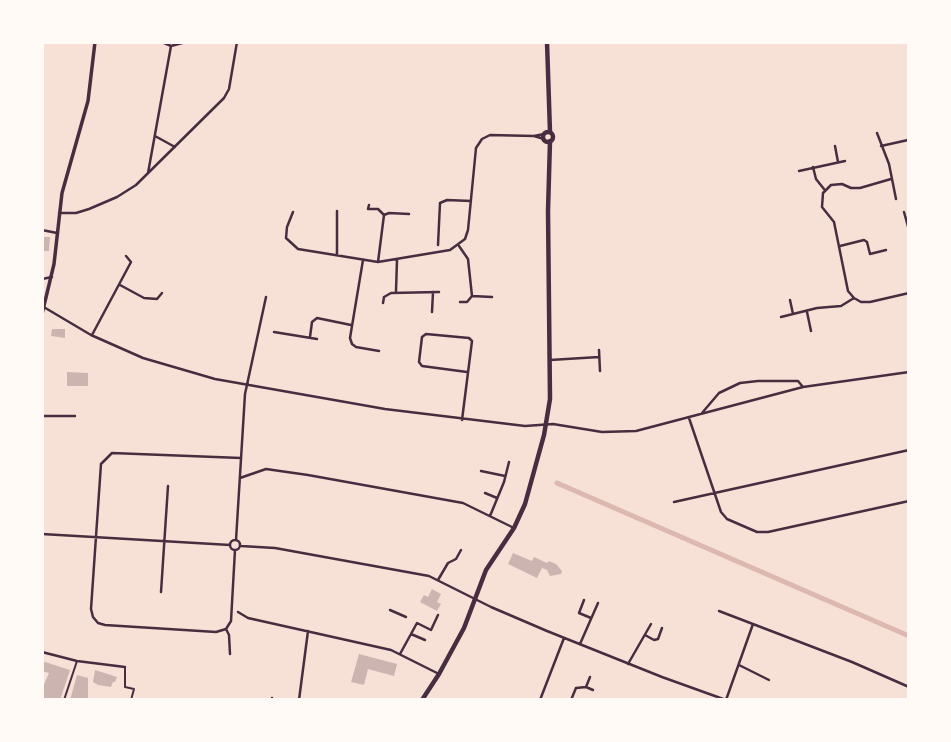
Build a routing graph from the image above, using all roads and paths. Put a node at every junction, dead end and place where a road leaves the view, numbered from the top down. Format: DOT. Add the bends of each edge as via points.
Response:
graph roads {
  1 [pos="95,42"];
  2 [pos="162,42"];
  3 [pos="186,42"];
  4 [pos="237,42"];
  5 [pos="547,42"];
  6 [pos="171,46"];
  7 [pos="877,133"];
  8 [pos="155,136"];
  9 [pos="546,137"];
  10 [pos="908,140"];
  11 [pos="835,146"];
  12 [pos="881,146"];
  13 [pos="175,147"];
  14 [pos="845,161"];
  15 [pos="838,162"];
  16 [pos="813,167"];
  17 [pos="799,171"];
  18 [pos="148,174"];
  19 [pos="891,179"];
  20 [pos="825,190"];
  21 [pos="896,200"];
  22 [pos="471,201"];
  23 [pos="369,205"];
  24 [pos="337,211"];
  25 [pos="293,212"];
  26 [pos="904,212"];
  27 [pos="59,213"];
  28 [pos="409,214"];
  29 [pos="384,215"];
  30 [pos="42,230"];
  31 [pos="909,230"];
  32 [pos="57,233"];
  33 [pos="438,244"];
  34 [pos="459,246"];
  35 [pos="840,246"];
  36 [pos="886,250"];
  37 [pos="337,255"];
  38 [pos="126,256"];
  39 [pos="363,260"];
  40 [pos="397,260"];
  41 [pos="379,262"];
  42 [pos="52,277"];
  43 [pos="42,279"];
  44 [pos="120,285"];
  45 [pos="396,292"];
  46 [pos="433,292"];
  47 [pos="439,292"];
  48 [pos="162,293"];
  49 [pos="909,293"];
  50 [pos="472,296"];
  51 [pos="266,297"];
  52 [pos="492,297"];
  53 [pos="854,298"];
  54 [pos="790,300"];
  55 [pos="460,302"];
  56 [pos="383,303"];
  57 [pos="43,307"];
  58 [pos="432,312"];
  59 [pos="807,312"];
  60 [pos="42,314"];
  61 [pos="793,314"];
  62 [pos="781,317"];
  63 [pos="351,325"];
  64 [pos="811,331"];
  65 [pos="274,332"];
  66 [pos="92,336"];
  67 [pos="310,337"];
  68 [pos="317,339"];
  69 [pos="379,351"];
  70 [pos="599,351"];
  71 [pos="599,357"];
  72 [pos="548,360"];
  73 [pos="600,371"];
  74 [pos="467,372"];
  75 [pos="909,372"];
  76 [pos="246,386"];
  77 [pos="803,387"];
  78 [pos="700,415"];
  79 [pos="42,416"];
  80 [pos="75,416"];
  81 [pos="690,418"];
  82 [pos="462,420"];
  83 [pos="546,424"];
  84 [pos="42,437"];
  85 [pos="42,450"];
  86 [pos="909,450"];
  87 [pos="241,458"];
  88 [pos="509,462"];
  89 [pos="481,471"];
  90 [pos="505,477"];
  91 [pos="240,478"];
  92 [pos="168,486"];
  93 [pos="715,492"];
  94 [pos="485,493"];
  95 [pos="497,498"];
  96 [pos="909,501"];
  97 [pos="674,502"];
  98 [pos="490,516"];
  99 [pos="514,528"];
  100 [pos="42,534"];
  101 [pos="96,537"];
  102 [pos="236,540"];
  103 [pos="165,542"];
  104 [pos="230,545"];
  105 [pos="241,546"];
  106 [pos="235,550"];
  107 [pos="461,550"];
  108 [pos="438,580"];
  109 [pos="161,592"];
  110 [pos="476,600"];
  111 [pos="584,600"];
  112 [pos="598,603"];
  113 [pos="390,610"];
  114 [pos="239,611"];
  115 [pos="719,611"];
  116 [pos="438,615"];
  117 [pos="406,617"];
  118 [pos="591,618"];
  119 [pos="412,620"];
  120 [pos="417,623"];
  121 [pos="650,624"];
  122 [pos="754,624"];
  123 [pos="662,628"];
  124 [pos="226,629"];
  125 [pos="308,631"];
  126 [pos="411,634"];
  127 [pos="645,635"];
  128 [pos="564,638"];
  129 [pos="425,640"];
  130 [pos="580,644"];
  131 [pos="42,652"];
  132 [pos="230,653"];
  133 [pos="400,654"];
  134 [pos="77,661"];
  135 [pos="628,664"];
  136 [pos="738,665"];
  137 [pos="125,667"];
  138 [pos="439,674"];
  139 [pos="590,677"];
  140 [pos="769,680"];
  141 [pos="586,687"];
  142 [pos="909,687"];
  143 [pos="593,690"];
  144 [pos="64,700"];
  145 [pos="131,700"];
  146 [pos="299,700"];
  147 [pos="422,700"];
  148 [pos="540,700"];
  149 [pos="571,700"];
  150 [pos="726,700"];
  1 -- 27 [label="street" via="88,101"];
  2 -- 6 [label="street"];
  3 -- 6 [label="street"];
  4 -- 13 [label="street" via="224,98"];
  5 -- 9 [label="main road"];
  6 -- 8 [label="street"];
  7 -- 12 [label="street"];
  8 -- 13 [label="street"];
  8 -- 18 [label="street"];
  9 -- 22 [label="street" via="490,135 482,139 476,148"];
  9 -- 72 [label="main road"];
  10 -- 12 [label="street"];
  11 -- 15 [label="street"];
  12 -- 19 [label="street"];
  13 -- 18 [label="street"];
  14 -- 15 [label="street"];
  15 -- 16 [label="street"];
  16 -- 17 [label="street"];
  16 -- 20 [label="street"];
  18 -- 27 [label="street" via="99,205"];
  19 -- 20 [label="street" via="860,188 831,185"];
  19 -- 21 [label="street"];
  20 -- 35 [label="street" via="822,207 834,222"];
  22 -- 33 [label="street" via="440,203"];
  22 -- 34 [label="street" via="468,230"];
  23 -- 29 [label="street"];
  24 -- 37 [label="street"];
  25 -- 37 [label="street" via="286,238 293,247"];
  26 -- 31 [label="street"];
  27 -- 32 [label="street"];
  28 -- 29 [label="street"];
  29 -- 41 [label="street"];
  30 -- 32 [label="street"];
  32 -- 42 [label="street"];
  34 -- 40 [label="street"];
  34 -- 50 [label="street" via="468,259"];
  35 -- 36 [label="street" via="864,240 870,254"];
  35 -- 53 [label="street" via="848,291"];
  37 -- 39 [label="street"];
  38 -- 44 [label="street" via="131,262"];
  39 -- 41 [label="street"];
  39 -- 63 [label="street"];
  40 -- 41 [label="street"];
  40 -- 45 [label="street"];
  42 -- 43 [label="street"];
  42 -- 57 [label="street"];
  44 -- 48 [label="street" via="144,298 157,299"];
  44 -- 66 [label="street"];
  45 -- 46 [label="street"];
  45 -- 56 [label="street" via="384,297"];
  46 -- 47 [label="street"];
  46 -- 58 [label="street"];
  49 -- 53 [label="street" via="870,302"];
  50 -- 52 [label="street"];
  50 -- 55 [label="street"];
  51 -- 76 [label="street"];
  53 -- 59 [label="street" via="841,306"];
  54 -- 61 [label="street"];
  57 -- 60 [label="street"];
  57 -- 66 [label="street"];
  59 -- 61 [label="street"];
  59 -- 64 [label="street"];
  61 -- 62 [label="street"];
  63 -- 67 [label="street" via="317,318"];
  63 -- 69 [label="street" via="352,344"];
  65 -- 67 [label="street"];
  66 -- 76 [label="street" via="173,368"];
  67 -- 68 [label="street"];
  70 -- 71 [label="street"];
  71 -- 72 [label="street"];
  71 -- 73 [label="street"];
  72 -- 83 [label="main road"];
  74 -- 74 [label="street" via="469,338 422,337 422,366"];
  74 -- 82 [label="street"];
  75 -- 77 [label="street"];
  76 -- 82 [label="street"];
  76 -- 87 [label="street"];
  77 -- 78 [label="street"];
  77 -- 78 [label="street" via="798,381 740,383 712,399"];
  78 -- 81 [label="street"];
  79 -- 80 [label="street"];
  81 -- 83 [label="street" via="636,432"];
  81 -- 93 [label="street"];
  82 -- 83 [label="street"];
  83 -- 99 [label="main road"];
  84 -- 85 [label="street"];
  86 -- 93 [label="street"];
  87 -- 91 [label="street"];
  87 -- 101 [label="street" via="112,453 101,464"];
  88 -- 90 [label="street"];
  89 -- 90 [label="street"];
  90 -- 95 [label="street"];
  91 -- 98 [label="street" via="275,469 459,502"];
  91 -- 102 [label="street"];
  92 -- 103 [label="street"];
  93 -- 96 [label="street" via="727,519 761,533"];
  93 -- 97 [label="street"];
  94 -- 95 [label="street"];
  95 -- 98 [label="street"];
  98 -- 99 [label="street"];
  99 -- 110 [label="main road" via="486,570"];
  100 -- 101 [label="street"];
  101 -- 103 [label="street"];
  101 -- 124 [label="street" via="91,609 98,623"];
  102 -- 104 [label="street"];
  102 -- 105 [label="street"];
  103 -- 104 [label="street"];
  103 -- 109 [label="street"];
  104 -- 106 [label="street"];
  105 -- 106 [label="street"];
  105 -- 108 [label="street" via="275,548"];
  106 -- 124 [label="street" via="231,621"];
  107 -- 108 [label="street"];
  108 -- 110 [label="street"];
  110 -- 128 [label="street"];
  110 -- 138 [label="main road"];
  111 -- 118 [label="street" via="579,613"];
  112 -- 118 [label="street"];
  113 -- 117 [label="street"];
  114 -- 125 [label="street" via="248,618"];
  115 -- 122 [label="street"];
  116 -- 120 [label="street" via="431,630"];
  118 -- 130 [label="street"];
  119 -- 120 [label="street"];
  120 -- 126 [label="street"];
  121 -- 127 [label="street"];
  122 -- 136 [label="street"];
  122 -- 142 [label="street"];
  123 -- 127 [label="street" via="658,639"];
  124 -- 132 [label="street"];
  125 -- 133 [label="street"];
  125 -- 146 [label="street"];
  126 -- 129 [label="street"];
  126 -- 133 [label="street"];
  127 -- 135 [label="street"];
  128 -- 130 [label="street"];
  128 -- 148 [label="street"];
  130 -- 135 [label="street"];
  131 -- 134 [label="street"];
  133 -- 138 [label="street"];
  134 -- 137 [label="street"];
  134 -- 144 [label="lane"];
  135 -- 150 [label="street"];
  136 -- 140 [label="street"];
  136 -- 150 [label="street"];
  137 -- 145 [label="lane" via="125,687 134,689"];
  138 -- 147 [label="main road"];
  139 -- 141 [label="street"];
  141 -- 143 [label="street"];
  141 -- 149 [label="street" via="576,688"];
}
